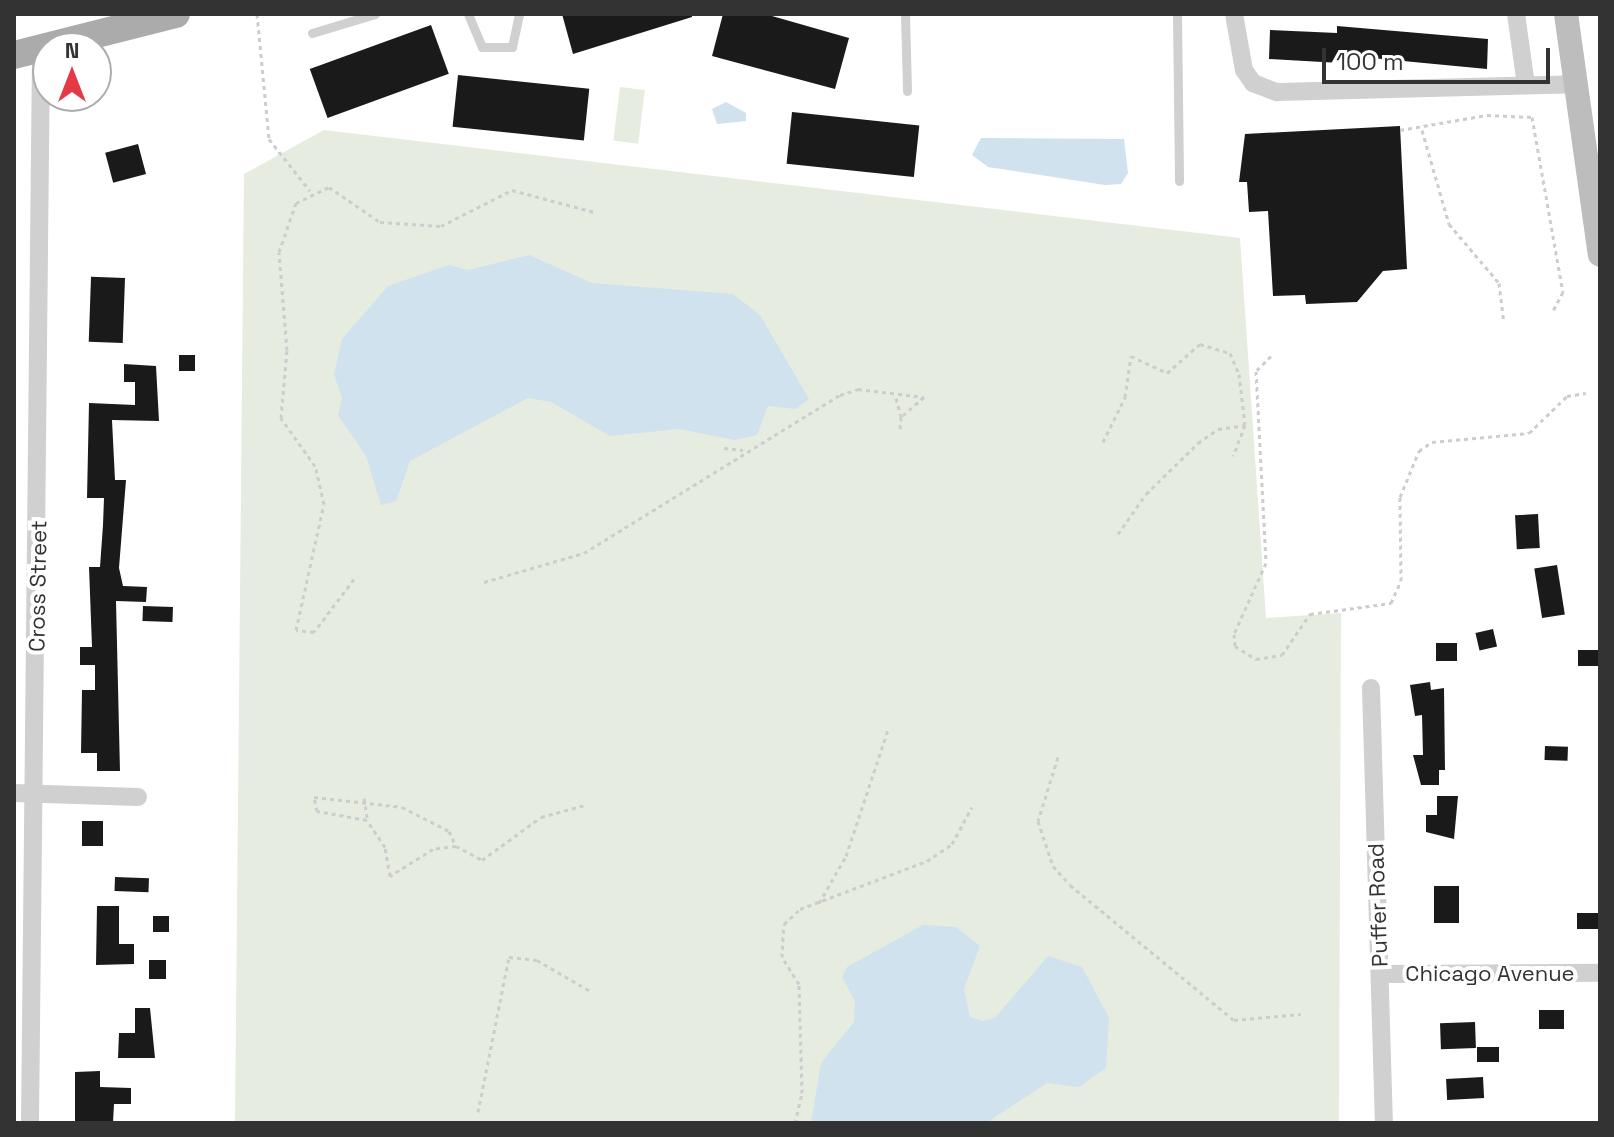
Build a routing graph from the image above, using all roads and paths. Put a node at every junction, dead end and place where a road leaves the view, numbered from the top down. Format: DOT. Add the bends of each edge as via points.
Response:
graph roads {
  1 [pos="257,14"];
  2 [pos="375,14"];
  3 [pos="468,14"];
  4 [pos="519,14"];
  5 [pos="905,14"];
  6 [pos="1177,14"];
  7 [pos="1234,14"];
  8 [pos="1516,14"];
  9 [pos="1566,14"];
  10 [pos="162,16"];
  11 [pos="312,33"];
  12 [pos="28,52"];
  13 [pos="1576,84"];
  14 [pos="1526,85"];
  15 [pos="907,91"];
  16 [pos="1400,130"];
  17 [pos="1422,130"];
  18 [pos="1179,181"];
  19 [pos="310,191"];
  20 [pos="1597,204"];
  21 [pos="594,212"];
  22 [pos="1600,255"];
  23 [pos="1552,313"];
  24 [pos="1504,321"];
  25 [pos="1271,356"];
  26 [pos="1586,393"];
  27 [pos="896,398"];
  28 [pos="901,417"];
  29 [pos="1245,425"];
  30 [pos="900,430"];
  31 [pos="1103,442"];
  32 [pos="724,448"];
  33 [pos="743,450"];
  34 [pos="1233,456"];
  35 [pos="1118,534"];
  36 [pos="354,579"];
  37 [pos="484,582"];
  38 [pos="1371,688"];
  39 [pos="888,730"];
  40 [pos="1058,757"];
  41 [pos="14,793"];
  42 [pos="35,793"];
  43 [pos="138,797"];
  44 [pos="364,798"];
  45 [pos="585,805"];
  46 [pos="972,807"];
  47 [pos="367,820"];
  48 [pos="456,846"];
  49 [pos="819,903"];
  50 [pos="1600,973"];
  51 [pos="1381,974"];
  52 [pos="590,991"];
  53 [pos="1301,1014"];
  54 [pos="478,1112"];
  55 [pos="30,1123"];
  56 [pos="795,1123"];
  57 [pos="1384,1123"];
  1 -- 19 [label="path" via="269,139"];
  2 -- 11 [label="lane"];
  3 -- 4 [label="lane" via="482,47 512,47"];
  5 -- 15 [label="lane"];
  6 -- 18 [label="lane"];
  7 -- 14 [label="street" via="1244,70 1253,83 1277,92"];
  8 -- 14 [label="street"];
  9 -- 13 [label="main road"];
  10 -- 12 [label="main road"];
  12 -- 42 [label="street, Cross Street"];
  13 -- 14 [label="street"];
  13 -- 20 [label="main road"];
  16 -- 17 [label="path"];
  17 -- 23 [label="path" via="1508,114 1539,125 1563,292"];
  17 -- 24 [label="path" via="1449,224 1499,283"];
  19 -- 21 [label="path" via="339,190 380,222 454,223 512,190"];
  19 -- 36 [label="path" via="285,225 279,252 287,350 281,418 315,466 324,504 296,630 314,632"];
  20 -- 22 [label="main road"];
  25 -- 26 [label="path" via="1256,371 1266,563 1234,634 1235,646 1256,659 1282,655 1310,614 1391,603 1401,581 1400,497 1419,451 1432,442 1529,433 1567,396"];
  27 -- 28 [label="path"];
  27 -- 28 [label="path" via="924,397"];
  27 -- 33 [label="path" via="858,389 840,395"];
  28 -- 30 [label="path"];
  29 -- 31 [label="path" via="1230,353 1200,344 1167,373 1131,356 1125,397"];
  29 -- 34 [label="path"];
  29 -- 35 [label="path" via="1218,429 1198,443 1146,494"];
  32 -- 33 [label="path"];
  33 -- 37 [label="path" via="584,553"];
  38 -- 51 [label="street, Puffer Road"];
  39 -- 49 [label="path" via="846,856"];
  40 -- 53 [label="path" via="1038,821 1053,866 1070,885 1234,1020"];
  41 -- 42 [label="street"];
  42 -- 43 [label="street"];
  42 -- 55 [label="street, Cross Street"];
  44 -- 47 [label="path"];
  44 -- 47 [label="path" via="328,795 314,797 313,805"];
  44 -- 48 [label="path" via="435,823"];
  45 -- 48 [label="path" via="541,817 482,860"];
  46 -- 49 [label="path" via="952,844 927,861"];
  47 -- 48 [label="path" via="385,847 390,876 433,849"];
  49 -- 56 [label="path" via="784,924 780,941 799,984 802,1093"];
  50 -- 51 [label="street, Chicago Avenue"];
  51 -- 57 [label="street, Puffer Road"];
  52 -- 54 [label="path" via="537,960 509,957"];
}
